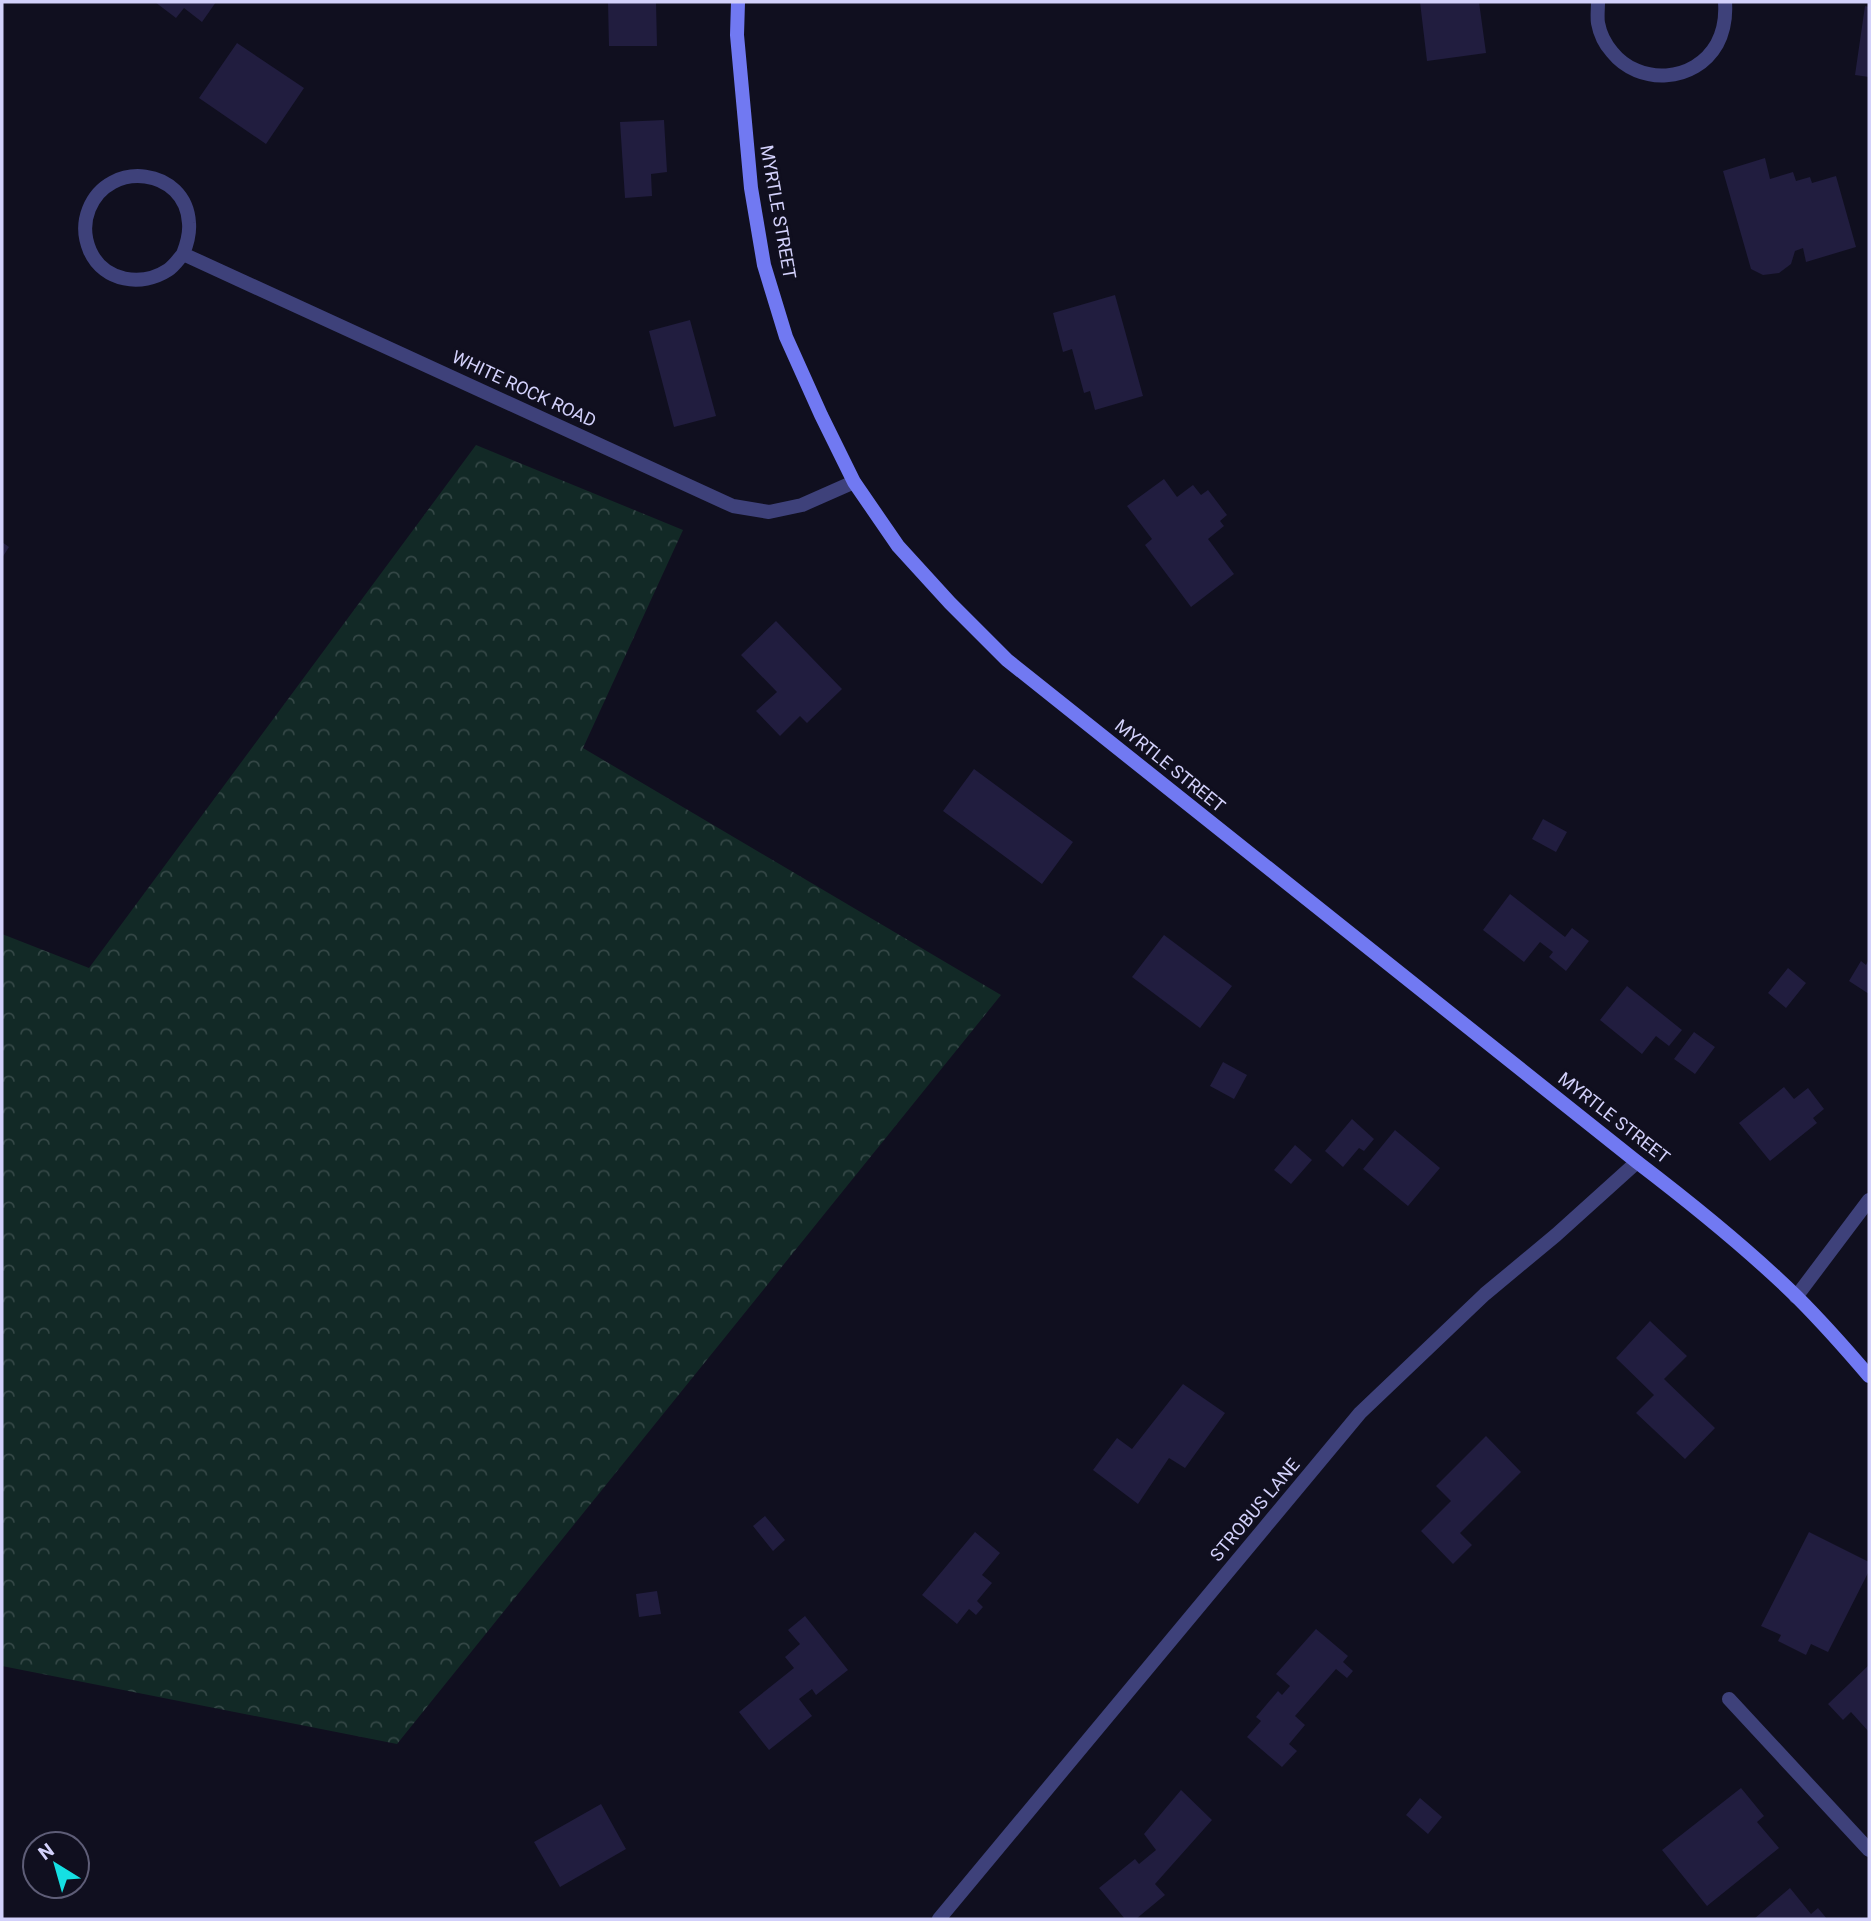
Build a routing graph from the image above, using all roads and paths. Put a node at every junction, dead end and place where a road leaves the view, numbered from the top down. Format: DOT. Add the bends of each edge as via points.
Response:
graph roads {
  1 [pos="738,2"];
  2 [pos="1598,2"];
  3 [pos="1725,2"];
  4 [pos="183,254"];
  5 [pos="854,482"];
  6 [pos="1637,1162"];
  7 [pos="1869,1200"];
  8 [pos="1796,1297"];
  9 [pos="1869,1376"];
  10 [pos="1729,1699"];
  11 [pos="1869,1850"];
  12 [pos="939,1919"];
  1 -- 5 [label="street, MYRTLE STREET" via="751,188 764,265 786,337"];
  2 -- 3 [label="street" via="1605,44 1619,61 1639,73 1660,76 1683,73 1702,62 1717,44"];
  4 -- 4 [label="street" via="189,237 184,203 157,179 138,175 119,179 104,187 92,202 85,236 103,268 136,281 171,268"];
  4 -- 5 [label="street, WHITE ROCK ROAD" via="733,506 769,512 802,505"];
  5 -- 6 [label="street, MYRTLE STREET" via="898,546 1007,660"];
  6 -- 8 [label="street, MYRTLE STREET" via="1691,1203"];
  6 -- 12 [label="street, STROBUS LANE" via="1485,1294 1360,1413"];
  7 -- 8 [label="street"];
  8 -- 9 [label="street, MYRTLE STREET"];
  10 -- 11 [label="street"];
}
